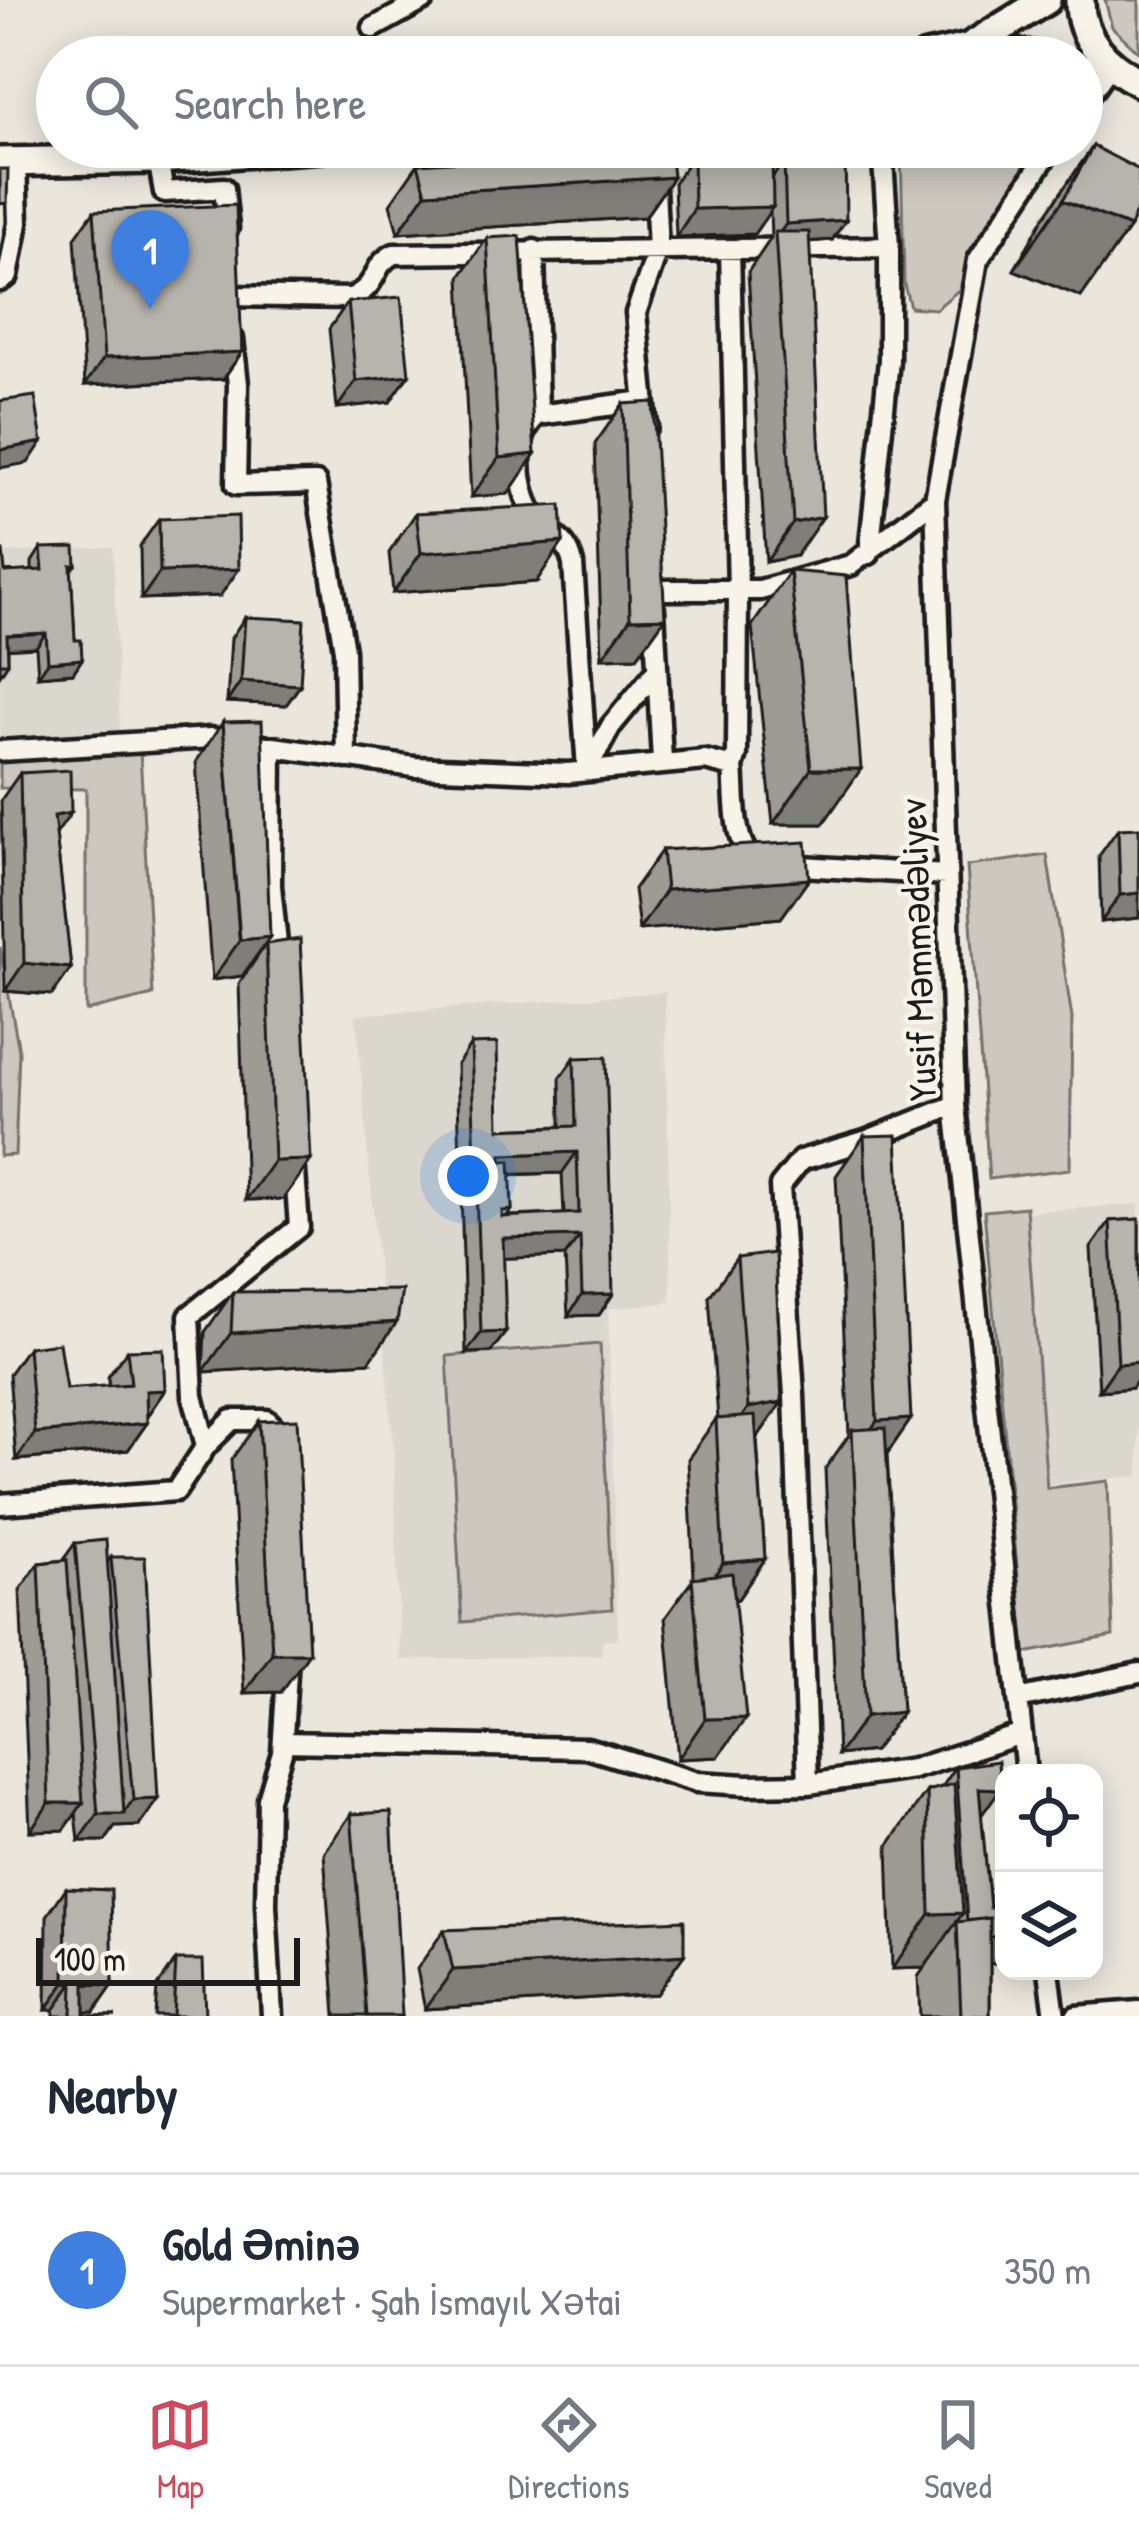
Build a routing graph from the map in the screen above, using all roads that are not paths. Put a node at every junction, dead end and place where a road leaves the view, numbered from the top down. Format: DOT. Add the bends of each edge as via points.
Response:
graph roads {
  1 [pos="424,0"];
  2 [pos="1046,0"];
  3 [pos="1080,0"];
  4 [pos="373,28"];
  5 [pos="988,36"];
  6 [pos="1089,36"];
  7 [pos="1103,67"];
  8 [pos="1139,82"];
  9 [pos="8,161"];
  10 [pos="160,168"];
  11 [pos="654,168"];
  12 [pos="884,168"];
  13 [pos="1038,168"];
  14 [pos="229,247"];
  15 [pos="889,247"];
  16 [pos="730,249"];
  17 [pos="534,250"];
  18 [pos="658,250"];
  19 [pos="0,280"];
  20 [pos="644,401"];
  21 [pos="538,415"];
  22 [pos="649,448"];
  23 [pos="934,500"];
  24 [pos="868,554"];
  25 [pos="652,567"];
  26 [pos="652,590"];
  27 [pos="738,590"];
  28 [pos="657,670"];
  29 [pos="272,747"];
  30 [pos="0,751"];
  31 [pos="346,758"];
  32 [pos="662,761"];
  33 [pos="733,767"];
  34 [pos="587,770"];
  35 [pos="946,875"];
  36 [pos="281,986"];
  37 [pos="955,1106"];
  38 [pos="293,1138"];
  39 [pos="206,1446"];
  40 [pos="289,1450"];
  41 [pos="0,1504"];
  42 [pos="288,1643"];
  43 [pos="1139,1673"];
  44 [pos="1018,1699"];
  45 [pos="1022,1734"];
  46 [pos="283,1742"];
  47 [pos="1025,1764"];
  48 [pos="808,1784"];
  49 [pos="1050,1980"];
  50 [pos="1139,2011"];
  51 [pos="272,2016"];
  52 [pos="1055,2016"];
  53 [pos="1076,2016"];
  1 -- 4 [label="street"];
  2 -- 5 [label="main road"];
  3 -- 6 [label="main road"];
  7 -- 8 [label="main road"];
  9 -- 19 [label="street" via="18,223 8,276"];
  10 -- 14 [label="street" via="164,192 224,188"];
  11 -- 18 [label="street"];
  12 -- 15 [label="street"];
  13 -- 23 [label="street, Yusif Məmmədəliyev" via="978,260"];
  15 -- 16 [label="street"];
  15 -- 24 [label="street" via="889,360"];
  16 -- 18 [label="street"];
  16 -- 27 [label="street"];
  17 -- 18 [label="street"];
  17 -- 21 [label="street"];
  17 -- 31 [label="street" via="394,254 369,290 351,298 229,288 236,485 316,483 344,650"];
  18 -- 20 [label="street" via="636,313"];
  20 -- 21 [label="street"];
  20 -- 22 [label="street"];
  21 -- 34 [label="street" via="522,436 522,480 531,511 571,553"];
  23 -- 24 [label="street"];
  23 -- 35 [label="street, Yusif Məmmədəliyev"];
  24 -- 27 [label="street" via="813,577"];
  25 -- 26 [label="street"];
  26 -- 27 [label="street"];
  26 -- 28 [label="street"];
  27 -- 33 [label="street"];
  28 -- 32 [label="street"];
  28 -- 34 [label="street" via="610,725"];
  29 -- 30 [label="street" via="211,738"];
  29 -- 31 [label="street"];
  29 -- 36 [label="street" via="271,886"];
  31 -- 34 [label="street"];
  32 -- 33 [label="street"];
  32 -- 34 [label="street"];
  33 -- 35 [label="street" via="741,842 758,864"];
  35 -- 37 [label="street, Yusif Məmmədəliyev"];
  37 -- 44 [label="street, Yusif Məmmədəliyev"];
  37 -- 48 [label="street" via="801,1160 780,1186"];
  38 -- 39 [label="street" via="299,1227 189,1316 193,1396"];
  39 -- 40 [label="street" via="232,1420 267,1420"];
  39 -- 41 [label="street" via="176,1491"];
  42 -- 46 [label="street"];
  43 -- 44 [label="street"];
  44 -- 45 [label="street, Yusif Məmmədəliyev"];
  45 -- 47 [label="street, Yusif Məmmədəliyev"];
  45 -- 48 [label="street" via="913,1769"];
  46 -- 48 [label="street" via="587,1748 697,1782"];
  46 -- 51 [label="street" via="268,1799"];
  49 -- 52 [label="street"];
  50 -- 53 [label="street"];
}
